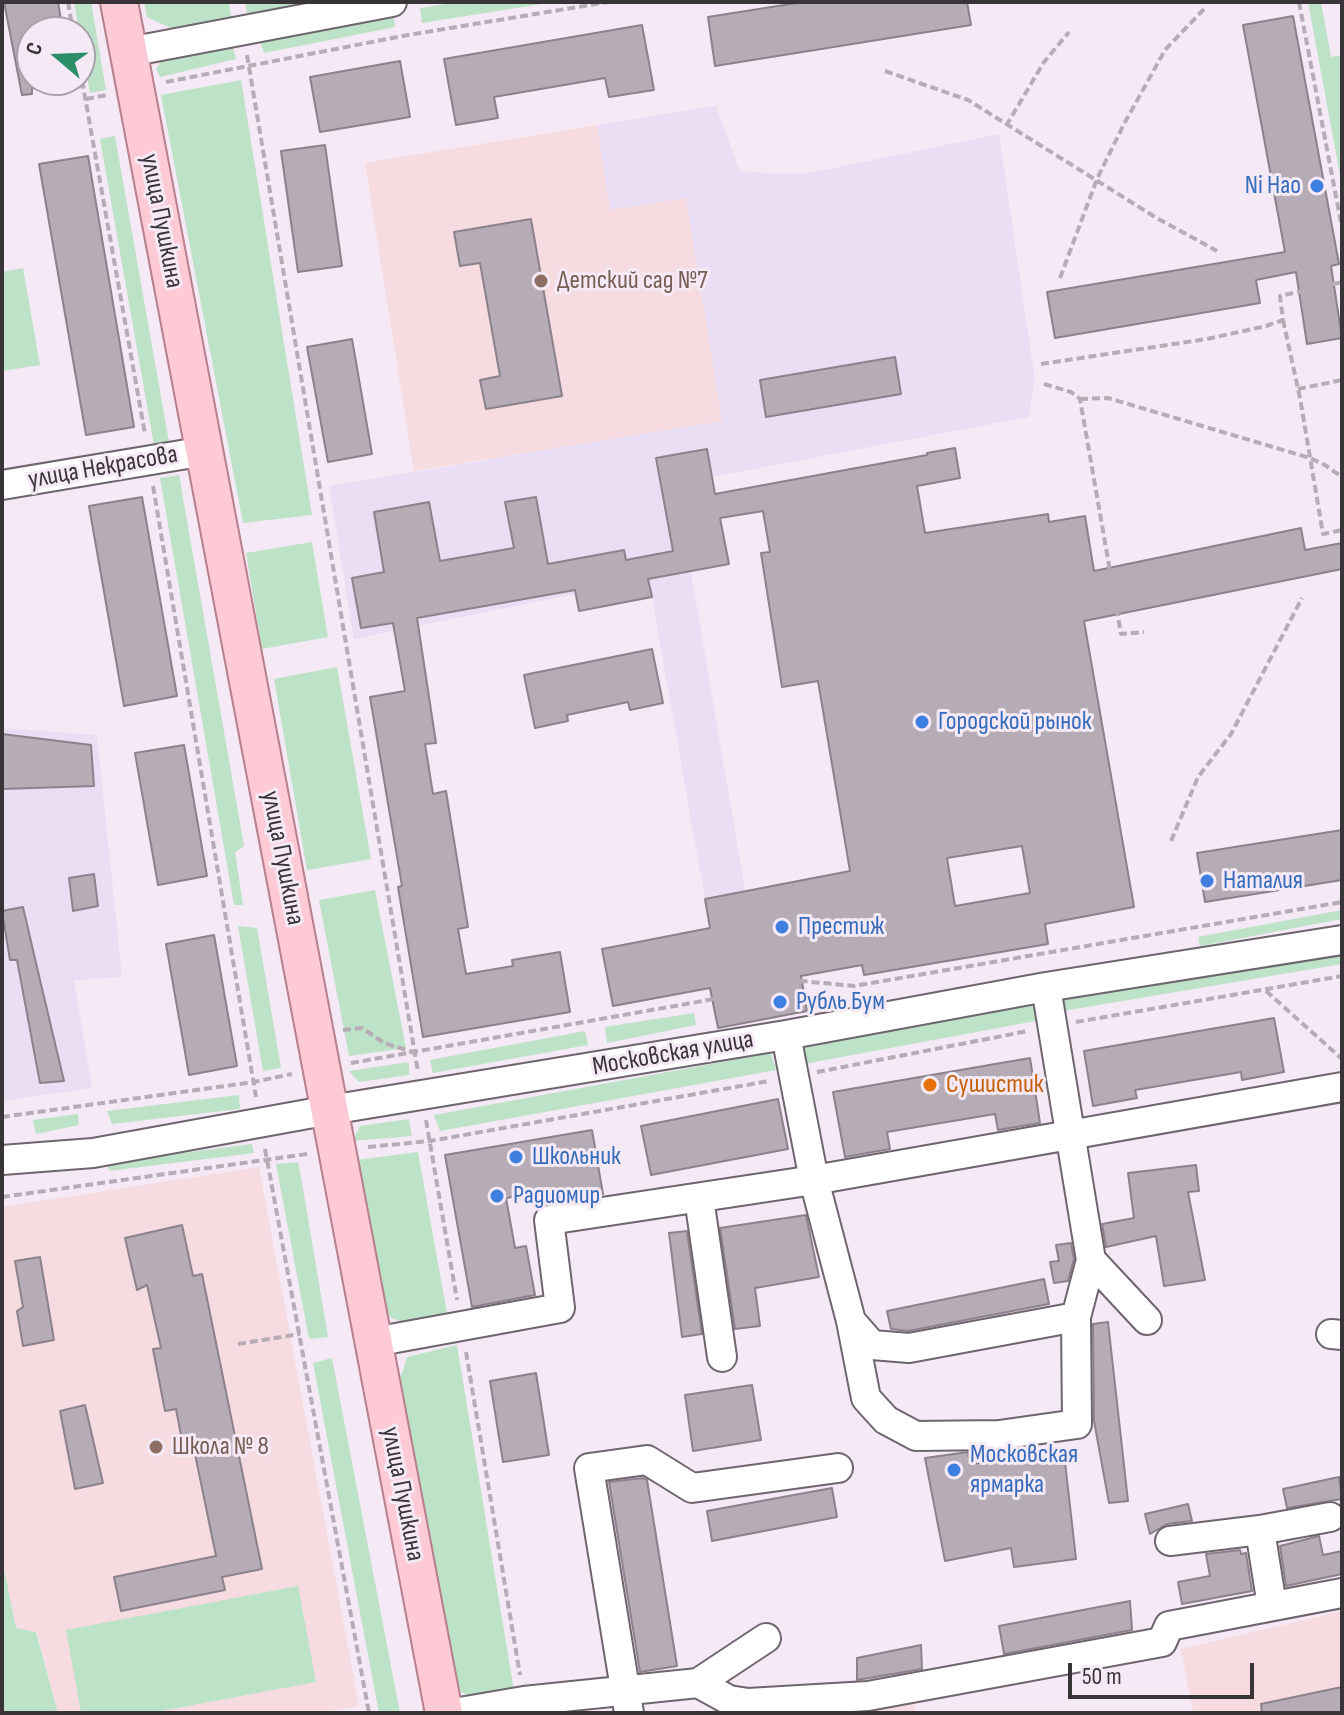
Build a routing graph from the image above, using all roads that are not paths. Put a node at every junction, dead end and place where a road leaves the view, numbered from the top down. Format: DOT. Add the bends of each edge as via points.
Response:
graph roads {
  1 [pos="119,2"];
  2 [pos="392,2"];
  3 [pos="129,52"];
  4 [pos="205,451"];
  5 [pos="2,485"];
  6 [pos="1342,940"];
  7 [pos="1046,987"];
  8 [pos="786,1035"];
  9 [pos="1342,1087"];
  10 [pos="330,1110"];
  11 [pos="1071,1134"];
  12 [pos="2,1160"];
  13 [pos="814,1180"];
  14 [pos="699,1198"];
  15 [pos="1091,1260"];
  16 [pos="1076,1317"];
  17 [pos="1147,1320"];
  18 [pos="851,1321"];
  19 [pos="374,1342"];
  20 [pos="722,1357"];
  21 [pos="838,1468"];
  22 [pos="1330,1517"];
  23 [pos="1260,1530"];
  24 [pos="1170,1541"];
  25 [pos="1342,1593"];
  26 [pos="1272,1606"];
  27 [pos="766,1638"];
  28 [pos="698,1683"];
  29 [pos="627,1702"];
  30 [pos="786,1707"];
  31 [pos="444,1713"];
  32 [pos="454,1713"];
  1 -- 3 [label="main road, улица Пушкина"];
  2 -- 3 [label="street"];
  3 -- 4 [label="main road, улица Пушкина"];
  4 -- 5 [label="street, улица Некрасова"];
  4 -- 10 [label="main road, улица Пушкина"];
  6 -- 7 [label="street, Московская улица"];
  7 -- 8 [label="street, Московская улица"];
  7 -- 11 [label="street"];
  8 -- 10 [label="street, Московская улица"];
  8 -- 13 [label="street"];
  9 -- 11 [label="street"];
  10 -- 12 [label="street, Московская улица" via="93,1153"];
  10 -- 19 [label="main road, улица Пушкина"];
  11 -- 13 [label="street"];
  11 -- 15 [label="street"];
  13 -- 14 [label="street"];
  13 -- 18 [label="street"];
  14 -- 19 [label="street" via="549,1220 560,1308"];
  14 -- 20 [label="street"];
  15 -- 16 [label="street"];
  15 -- 17 [label="street"];
  16 -- 18 [label="street" via="909,1348 872,1345"];
  16 -- 18 [label="street" via="1077,1424 999,1435 916,1436 886,1420 866,1398"];
  19 -- 31 [label="main road, улица Пушкина"];
  21 -- 29 [label="street" via="692,1488 647,1460 589,1468"];
  22 -- 23 [label="street"];
  23 -- 24 [label="street"];
  23 -- 26 [label="street"];
  25 -- 26 [label="street"];
  26 -- 30 [label="street" via="1169,1626 1162,1642"];
  27 -- 28 [label="street"];
  28 -- 29 [label="street"];
  28 -- 30 [label="street" via="729,1700"];
  29 -- 32 [label="street" via="524,1701"];
}
